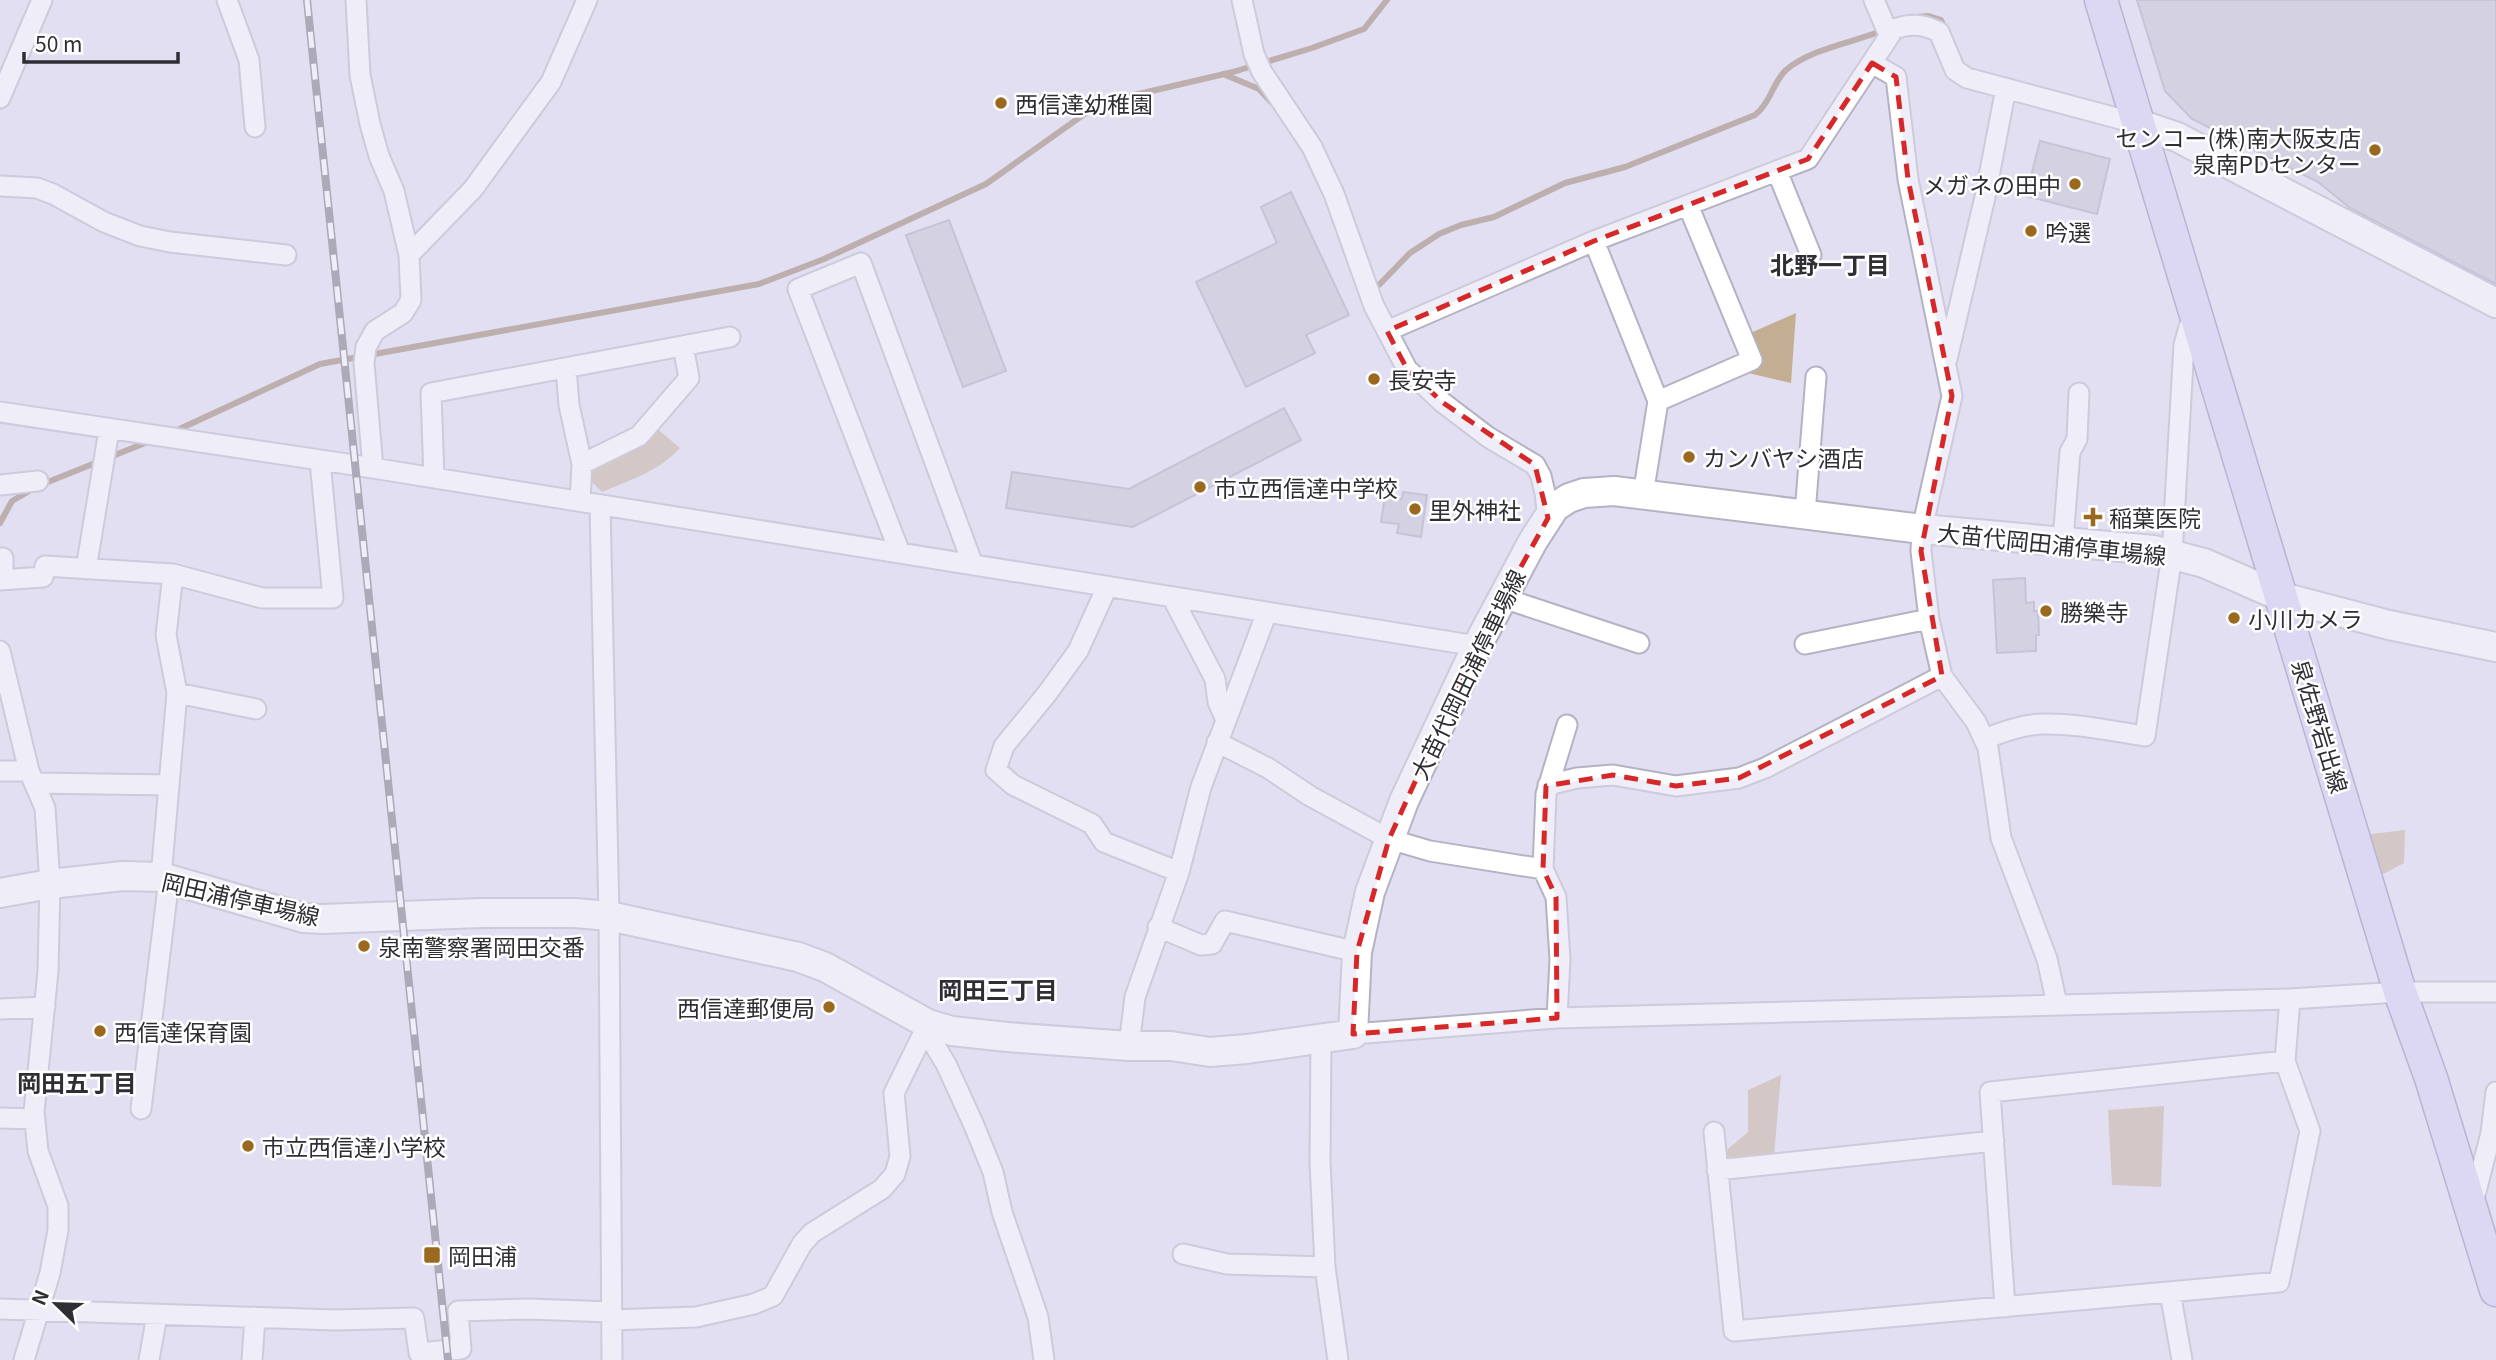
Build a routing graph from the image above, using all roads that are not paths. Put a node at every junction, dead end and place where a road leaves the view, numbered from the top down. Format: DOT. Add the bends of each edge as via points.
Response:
graph roads {
  1 [pos="42,0"];
  2 [pos="227,0"];
  3 [pos="356,0"];
  4 [pos="587,0"];
  5 [pos="1242,0"];
  6 [pos="1874,0"];
  7 [pos="2101,0"];
  8 [pos="1889,35"];
  9 [pos="1872,63"];
  10 [pos="2006,88"];
  11 [pos="0,98"];
  12 [pos="2139,124"];
  13 [pos="255,127"];
  14 [pos="1777,171"];
  15 [pos="0,186"];
  16 [pos="1688,205"];
  17 [pos="1594,241"];
  18 [pos="286,255"];
  19 [pos="409,255"];
  20 [pos="1811,255"];
  21 [pos="2496,303"];
  22 [pos="2195,308"];
  23 [pos="1387,331"];
  24 [pos="730,337"];
  25 [pos="683,346"];
  26 [pos="1946,367"];
  27 [pos="566,368"];
  28 [pos="1816,377"];
  29 [pos="2079,393"];
  30 [pos="1658,401"];
  31 [pos="0,412"];
  32 [pos="109,430"];
  33 [pos="320,461"];
  34 [pos="582,464"];
  35 [pos="373,468"];
  36 [pos="434,478"];
  37 [pos="38,481"];
  38 [pos="0,485"];
  39 [pos="1643,495"];
  40 [pos="580,502"];
  41 [pos="600,505"];
  42 [pos="1805,513"];
  43 [pos="1548,518"];
  44 [pos="1922,528"];
  45 [pos="2063,540"];
  46 [pos="900,553"];
  47 [pos="2172,555"];
  48 [pos="0,558"];
  49 [pos="973,565"];
  50 [pos="86,569"];
  51 [pos="173,574"];
  52 [pos="1,579"];
  53 [pos="1107,587"];
  54 [pos="1172,597"];
  55 [pos="2282,597"];
  56 [pos="1503,598"];
  57 [pos="1267,612"];
  58 [pos="1929,619"];
  59 [pos="1639,643"];
  60 [pos="1805,644"];
  61 [pos="1477,646"];
  62 [pos="2496,647"];
  63 [pos="0,651"];
  64 [pos="1942,676"];
  65 [pos="177,693"];
  66 [pos="256,709"];
  67 [pos="1226,720"];
  68 [pos="1567,725"];
  69 [pos="1984,739"];
  70 [pos="1217,742"];
  71 [pos="0,771"];
  72 [pos="32,777"];
  73 [pos="169,785"];
  74 [pos="1548,785"];
  75 [pos="1389,839"];
  76 [pos="1543,869"];
  77 [pos="1179,872"];
  78 [pos="165,878"];
  79 [pos="50,884"];
  80 [pos="0,894"];
  81 [pos="609,916"];
  82 [pos="1158,927"];
  83 [pos="1357,952"];
  84 [pos="2400,992"];
  85 [pos="2496,992"];
  86 [pos="2290,999"];
  87 [pos="2057,1004"];
  88 [pos="45,1007"];
  89 [pos="0,1009"];
  90 [pos="1557,1018"];
  91 [pos="927,1028"];
  92 [pos="1353,1034"];
  93 [pos="1321,1038"];
  94 [pos="1129,1046"];
  95 [pos="2285,1061"];
  96 [pos="2496,1092"];
  97 [pos="141,1109"];
  98 [pos="0,1118"];
  99 [pos="35,1119"];
  100 [pos="1714,1132"];
  101 [pos="1994,1141"];
  102 [pos="1717,1170"];
  103 [pos="2489,1175"];
  104 [pos="2471,1209"];
  105 [pos="1183,1254"];
  106 [pos="1325,1267"];
  107 [pos="2496,1290"];
  108 [pos="2170,1292"];
  109 [pos="2005,1307"];
  110 [pos="0,1309"];
  111 [pos="38,1312"];
  112 [pos="157,1315"];
  113 [pos="611,1316"];
  114 [pos="255,1317"];
  115 [pos="24,1360"];
  116 [pos="149,1360"];
  117 [pos="252,1360"];
  118 [pos="612,1360"];
  119 [pos="1044,1360"];
  120 [pos="1338,1360"];
  121 [pos="2182,1360"];
  1 -- 11 [label="street"];
  2 -- 13 [label="street" via="249,60"];
  3 -- 19 [label="street" via="360,75 370,124 394,191"];
  4 -- 19 [label="street" via="551,82 473,189"];
  5 -- 23 [label="street" via="1254,54 1312,147"];
  6 -- 8 [label="street"];
  7 -- 12 [label="main road, 泉佐野岩出線"];
  8 -- 9 [label="street"];
  8 -- 10 [label="street" via="1910,24 1927,26 1939,32 1955,70 1967,78"];
  9 -- 14 [label="street" via="1808,159"];
  9 -- 26 [label="street" via="1896,77 1908,179"];
  10 -- 12 [label="street"];
  10 -- 26 [label="street"];
  12 -- 21 [label="main road" via="2177,137"];
  12 -- 22 [label="main road, 泉佐野岩出線"];
  14 -- 16 [label="street"];
  14 -- 20 [label="street"];
  15 -- 18 [label="street" via="37,188 140,236"];
  16 -- 17 [label="street"];
  16 -- 30 [label="street" via="1752,360"];
  17 -- 23 [label="street"];
  17 -- 30 [label="street"];
  19 -- 35 [label="street" via="411,300 403,313 375,331 366,347"];
  22 -- 47 [label="street" via="2183,345"];
  22 -- 55 [label="main road, 泉佐野岩出線"];
  23 -- 43 [label="street" via="1406,369 1442,402 1535,465"];
  24 -- 25 [label="street"];
  25 -- 27 [label="street"];
  25 -- 34 [label="street" via="689,378 639,436"];
  26 -- 44 [label="street" via="1951,396"];
  27 -- 34 [label="street"];
  27 -- 36 [label="street" via="431,393"];
  28 -- 42 [label="street"];
  29 -- 45 [label="street"];
  30 -- 39 [label="street"];
  31 -- 32 [label="street"];
  32 -- 33 [label="street"];
  32 -- 50 [label="street"];
  33 -- 35 [label="street"];
  33 -- 51 [label="street" via="333,598 261,598"];
  34 -- 40 [label="street"];
  35 -- 36 [label="street"];
  36 -- 40 [label="street"];
  37 -- 38 [label="street"];
  39 -- 42 [label="main road, 大苗代岡田浦停車場線"];
  39 -- 43 [label="main road, 大苗代岡田浦停車場線" via="1584,493 1555,507"];
  40 -- 41 [label="street"];
  41 -- 46 [label="street"];
  41 -- 81 [label="street"];
  42 -- 44 [label="main road, 大苗代岡田浦停車場線"];
  43 -- 56 [label="main road, 大苗代岡田浦停車場線"];
  44 -- 45 [label="main road, 大苗代岡田浦停車場線"];
  44 -- 58 [label="street"];
  45 -- 47 [label="main road, 大苗代岡田浦停車場線"];
  46 -- 49 [label="street"];
  46 -- 49 [label="street" via="798,289 861,263"];
  47 -- 55 [label="main road, 大苗代岡田浦停車場線" via="2204,563"];
  47 -- 69 [label="street" via="2145,736 2040,724"];
  48 -- 52 [label="street"];
  49 -- 53 [label="street"];
  50 -- 51 [label="street"];
  50 -- 52 [label="street" via="45,566 43,577"];
  51 -- 65 [label="street" via="166,635"];
  53 -- 54 [label="street"];
  53 -- 77 [label="street" via="1078,651 1004,746 996,770 1013,785 1092,824 1104,842"];
  54 -- 57 [label="street"];
  54 -- 67 [label="street" via="1215,679"];
  55 -- 62 [label="main road, 大苗代岡田浦停車場線"];
  55 -- 84 [label="main road, 泉佐野岩出線"];
  56 -- 59 [label="street"];
  56 -- 61 [label="main road, 大苗代岡田浦停車場線"];
  57 -- 61 [label="street"];
  57 -- 67 [label="street"];
  58 -- 60 [label="street"];
  58 -- 64 [label="street"];
  61 -- 75 [label="main road, 大苗代岡田浦停車場線"];
  63 -- 72 [label="street"];
  64 -- 69 [label="street"];
  64 -- 74 [label="street" via="1739,778 1675,786 1614,775"];
  65 -- 66 [label="street"];
  65 -- 73 [label="street"];
  67 -- 70 [label="street"];
  68 -- 74 [label="street"];
  69 -- 87 [label="street" via="2001,838 2047,959"];
  70 -- 75 [label="street"];
  70 -- 77 [label="street"];
  71 -- 72 [label="street"];
  72 -- 73 [label="street"];
  72 -- 79 [label="street" via="45,808"];
  73 -- 78 [label="street"];
  74 -- 76 [label="street"];
  75 -- 76 [label="street"];
  75 -- 83 [label="main road, 大苗代岡田浦停車場線" via="1370,892"];
  76 -- 90 [label="street" via="1556,897"];
  77 -- 82 [label="street"];
  78 -- 79 [label="main road, 岡田浦停車場線" via="123,876"];
  78 -- 81 [label="main road, 岡田浦停車場線" via="313,919 481,913"];
  78 -- 97 [label="street"];
  79 -- 80 [label="main road, 岡田浦停車場線"];
  79 -- 88 [label="street"];
  81 -- 91 [label="main road" via="798,957 825,967"];
  81 -- 113 [label="street"];
  82 -- 83 [label="street" via="1201,945 1212,944 1225,921"];
  82 -- 94 [label="street" via="1135,997"];
  83 -- 92 [label="main road, 大苗代岡田浦停車場線"];
  84 -- 85 [label="street"];
  84 -- 86 [label="street"];
  84 -- 104 [label="main road, 泉佐野岩出線"];
  86 -- 87 [label="street"];
  86 -- 95 [label="street"];
  87 -- 90 [label="street"];
  88 -- 89 [label="street"];
  88 -- 99 [label="street"];
  90 -- 92 [label="street"];
  91 -- 94 [label="main road"];
  91 -- 113 [label="street" via="894,1093 900,1156 894,1174 882,1189 812,1233 773,1296 696,1317"];
  91 -- 119 [label="street" via="993,1172 1038,1317"];
  92 -- 93 [label="main road"];
  93 -- 94 [label="main road" via="1210,1052"];
  93 -- 106 [label="street"];
  95 -- 101 [label="street" via="1990,1092"];
  95 -- 108 [label="street" via="2310,1131 2279,1282"];
  96 -- 103 [label="street"];
  98 -- 99 [label="street"];
  99 -- 111 [label="street" via="38,1151 58,1206 58,1230"];
  100 -- 102 [label="street"];
  101 -- 102 [label="street"];
  101 -- 109 [label="street"];
  102 -- 109 [label="street" via="1734,1331"];
  103 -- 104 [label="street"];
  104 -- 107 [label="main road, 泉佐野岩出線"];
  105 -- 106 [label="street" via="1227,1264"];
  106 -- 120 [label="street"];
  108 -- 109 [label="street"];
  108 -- 121 [label="street"];
  110 -- 111 [label="street"];
  111 -- 112 [label="street"];
  111 -- 115 [label="street"];
  112 -- 114 [label="street"];
  112 -- 116 [label="street"];
  113 -- 114 [label="street" via="529,1308 458,1311 461,1349 418,1353 414,1318"];
  113 -- 118 [label="street"];
  114 -- 117 [label="street"];
}
